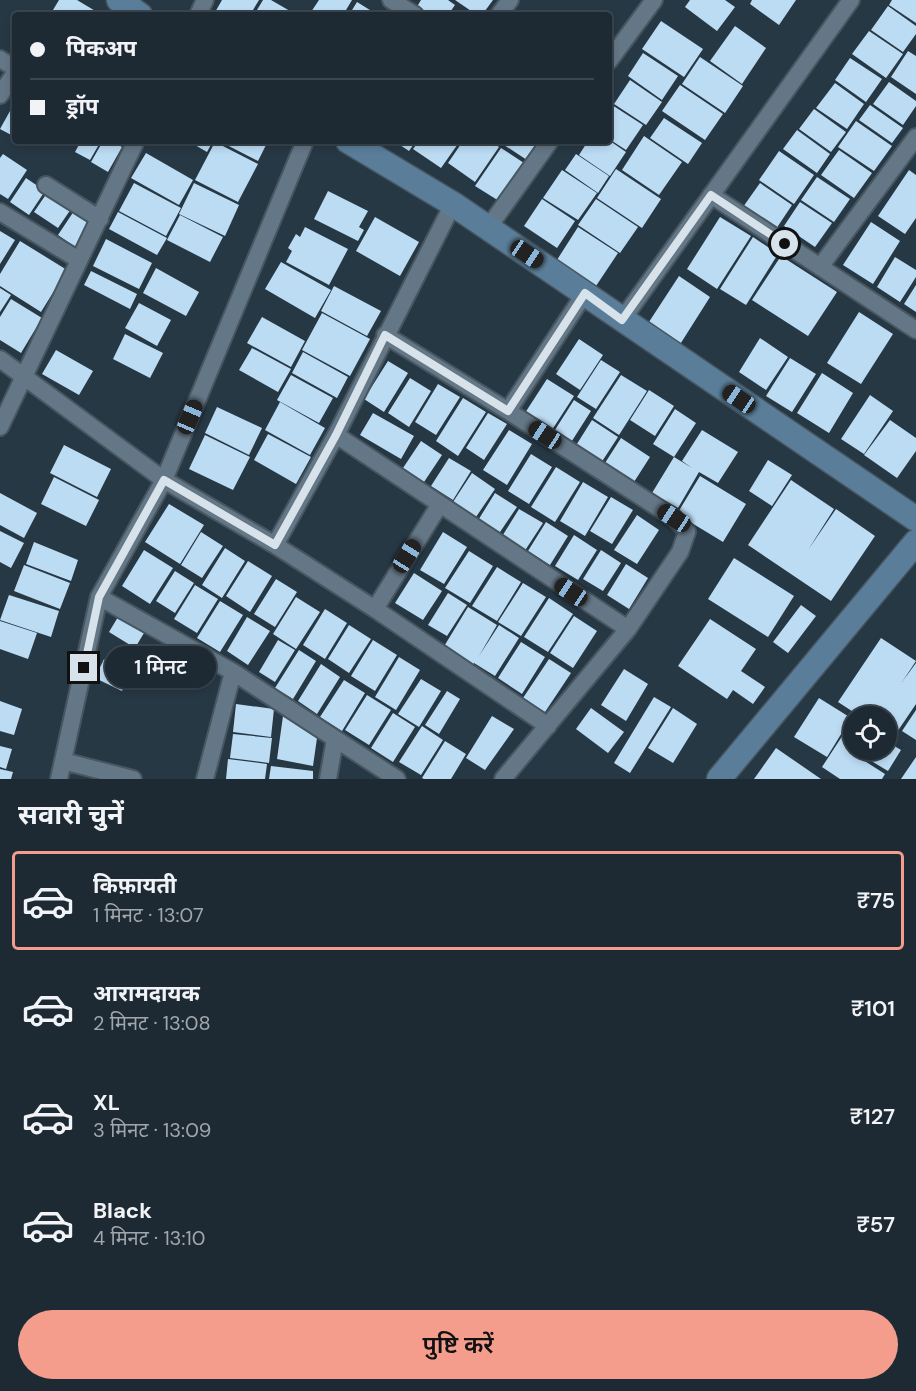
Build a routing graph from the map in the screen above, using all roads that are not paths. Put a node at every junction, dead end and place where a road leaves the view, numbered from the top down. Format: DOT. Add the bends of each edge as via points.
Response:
graph roads {
  1 [pos="119,0"];
  2 [pos="654,0"];
  3 [pos="851,0"];
  4 [pos="136,12"];
  5 [pos="612,57"];
  6 [pos="12,77"];
  7 [pos="0,95"];
  8 [pos="916,137"];
  9 [pos="135,144"];
  10 [pos="304,144"];
  11 [pos="353,144"];
  12 [pos="548,144"];
  13 [pos="910,156"];
  14 [pos="46,185"];
  15 [pos="711,195"];
  16 [pos="453,204"];
  17 [pos="0,212"];
  18 [pos="100,219"];
  19 [pos="488,228"];
  20 [pos="79,260"];
  21 [pos="820,267"];
  22 [pos="585,293"];
  23 [pos="622,320"];
  24 [pos="916,330"];
  25 [pos="385,335"];
  26 [pos="0,359"];
  27 [pos="23,375"];
  28 [pos="508,411"];
  29 [pos="0,427"];
  30 [pos="336,435"];
  31 [pos="164,480"];
  32 [pos="440,504"];
  33 [pos="916,519"];
  34 [pos="916,542"];
  35 [pos="275,545"];
  36 [pos="99,597"];
  37 [pos="375,609"];
  38 [pos="628,629"];
  39 [pos="233,672"];
  40 [pos="548,726"];
  41 [pos="335,739"];
  42 [pos="63,761"];
  43 [pos="60,779"];
  44 [pos="134,779"];
  45 [pos="206,779"];
  46 [pos="328,779"];
  47 [pos="398,779"];
  48 [pos="503,779"];
  49 [pos="719,779"];
  1 -- 4 [label="street"];
  2 -- 5 [label="street"];
  3 -- 15 [label="street"];
  6 -- 7 [label="street"];
  8 -- 13 [label="street"];
  9 -- 18 [label="street"];
  10 -- 31 [label="street"];
  11 -- 16 [label="street"];
  12 -- 19 [label="street"];
  13 -- 21 [label="street"];
  14 -- 18 [label="street"];
  15 -- 21 [label="street"];
  15 -- 23 [label="street"];
  16 -- 19 [label="street"];
  16 -- 25 [label="street"];
  17 -- 20 [label="street"];
  18 -- 20 [label="street"];
  19 -- 22 [label="street"];
  20 -- 27 [label="street"];
  21 -- 24 [label="street"];
  22 -- 23 [label="street"];
  22 -- 28 [label="street"];
  23 -- 33 [label="street"];
  25 -- 28 [label="street"];
  25 -- 30 [label="street"];
  26 -- 27 [label="street"];
  27 -- 29 [label="street"];
  27 -- 31 [label="street"];
  28 -- 38 [label="street" via="674,518 687,532 680,552"];
  30 -- 32 [label="street"];
  30 -- 35 [label="street"];
  31 -- 35 [label="street"];
  31 -- 36 [label="street"];
  32 -- 37 [label="street"];
  32 -- 38 [label="street"];
  34 -- 49 [label="street"];
  35 -- 37 [label="street"];
  36 -- 39 [label="street"];
  36 -- 42 [label="street"];
  37 -- 40 [label="street"];
  38 -- 40 [label="street"];
  39 -- 41 [label="street"];
  39 -- 45 [label="street"];
  40 -- 48 [label="street"];
  41 -- 46 [label="street"];
  41 -- 47 [label="street"];
  42 -- 43 [label="street"];
  42 -- 44 [label="street"];
}
